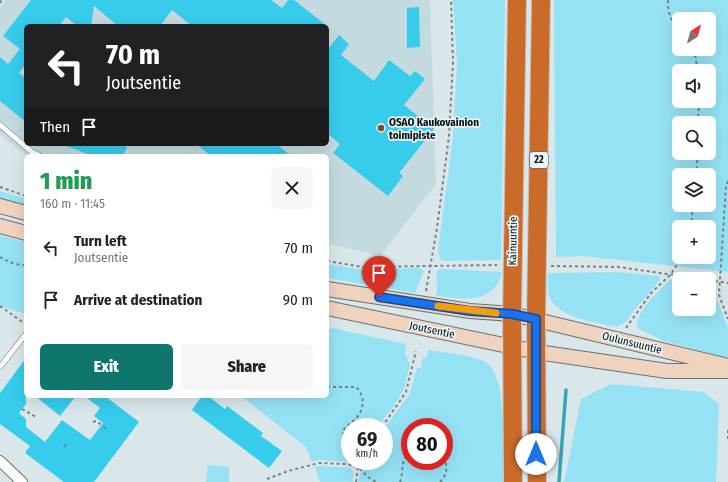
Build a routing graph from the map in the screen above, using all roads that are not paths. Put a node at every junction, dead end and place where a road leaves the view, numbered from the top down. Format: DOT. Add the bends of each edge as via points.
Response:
graph roads {
  1 [pos="517,0"];
  2 [pos="541,0"];
  3 [pos="0,125"];
  4 [pos="24,145"];
  5 [pos="25,146"];
  6 [pos="36,154"];
  7 [pos="0,206"];
  8 [pos="24,212"];
  9 [pos="0,226"];
  10 [pos="24,232"];
  11 [pos="329,289"];
  12 [pos="329,308"];
  13 [pos="512,314"];
  14 [pos="536,319"];
  15 [pos="24,337"];
  16 [pos="512,347"];
  17 [pos="537,352"];
  18 [pos="705,366"];
  19 [pos="728,366"];
  20 [pos="0,367"];
  21 [pos="728,372"];
  22 [pos="0,461"];
  23 [pos="22,482"];
  24 [pos="513,482"];
  25 [pos="536,482"];
  1 -- 13 [label="highway, Kainuuntie / 22"];
  2 -- 14 [label="highway, 22"];
  3 -- 4 [label="lane"];
  5 -- 6 [label="lane"];
  7 -- 8 [label="main road"];
  9 -- 10 [label="main road"];
  11 -- 13 [label="main road" via="470,311"];
  12 -- 16 [label="main road, Joutsentie"];
  13 -- 14 [label="main road"];
  13 -- 16 [label="highway, Kainuuntie / 22"];
  14 -- 17 [label="highway, 22"];
  14 -- 18 [label="main road, Oulunsuuntie" via="620,340"];
  15 -- 20 [label="lane"];
  16 -- 17 [label="main road, Joutsentie"];
  16 -- 24 [label="highway, Kainuuntie / 22"];
  17 -- 18 [label="main road, Oulunsuuntie" via="667,371"];
  17 -- 25 [label="highway, 22"];
  18 -- 19 [label="main road, Oulunsuuntie"];
  18 -- 21 [label="main road, Oulunsuuntie"];
  22 -- 23 [label="street"];
}
